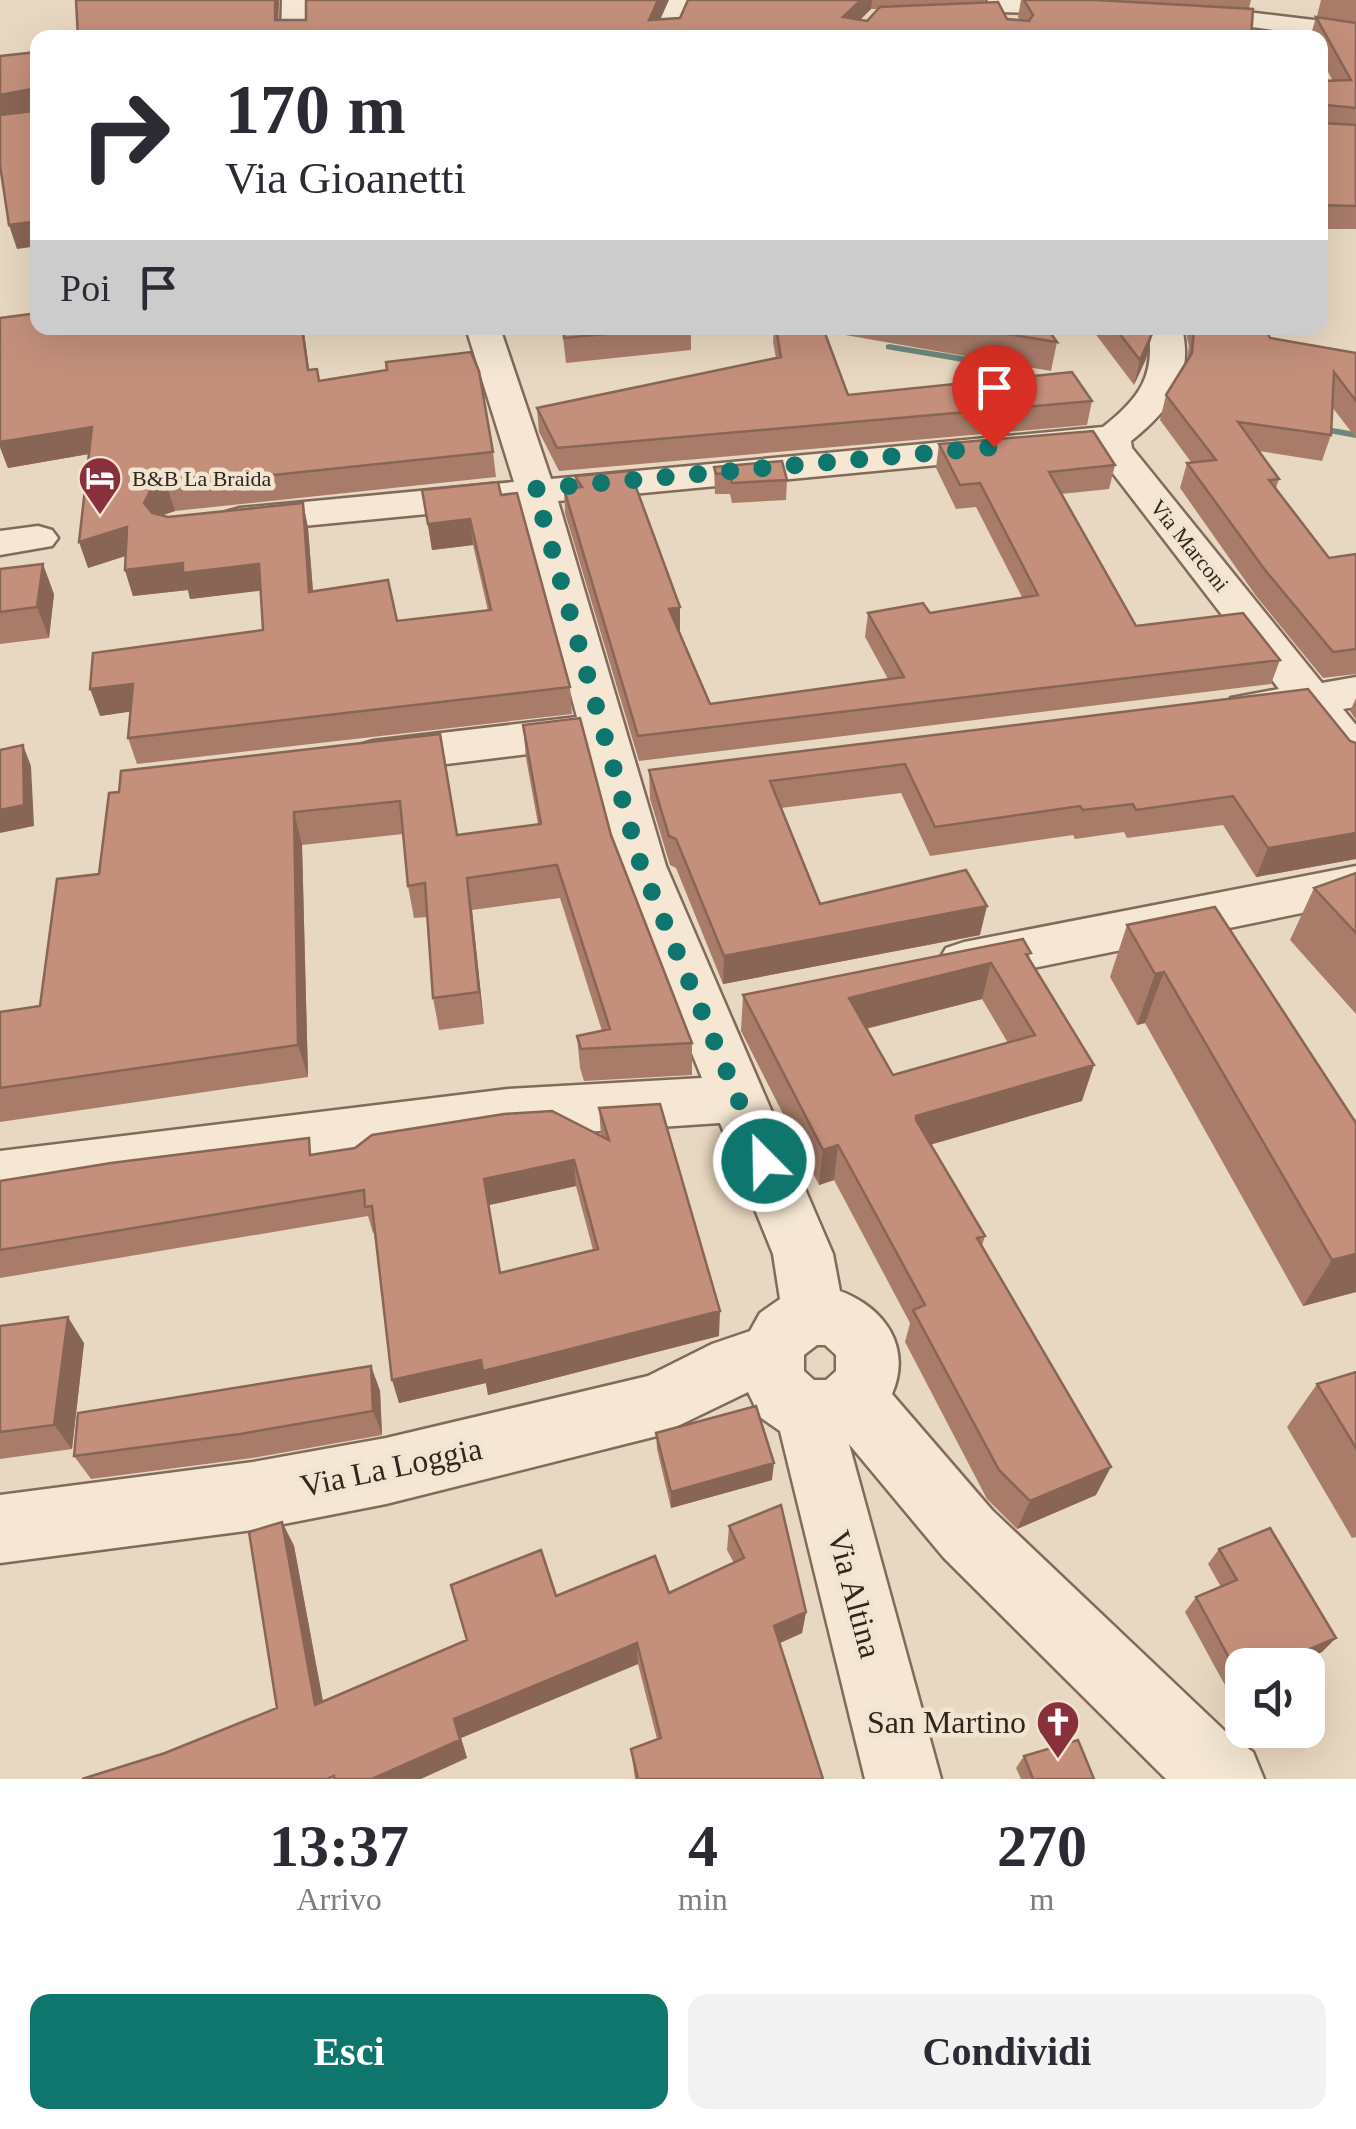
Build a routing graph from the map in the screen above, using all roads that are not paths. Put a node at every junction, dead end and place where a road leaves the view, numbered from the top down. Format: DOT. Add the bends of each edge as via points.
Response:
graph roads {
  1 [pos="294,0"];
  2 [pos="680,0"];
  3 [pos="998,6"];
  4 [pos="1114,8"];
  5 [pos="1356,8"];
  6 [pos="1161,12"];
  7 [pos="1318,17"];
  8 [pos="294,30"];
  9 [pos="667,30"];
  10 [pos="485,335"];
  11 [pos="1167,335"];
  12 [pos="1113,436"];
  13 [pos="535,489"];
  14 [pos="194,525"];
  15 [pos="1335,696"];
  16 [pos="1208,713"];
  17 [pos="602,730"];
  18 [pos="1356,756"];
  19 [pos="333,761"];
  20 [pos="1356,884"];
  21 [pos="914,972"];
  22 [pos="738,1099"];
  23 [pos="0,1176"];
  24 [pos="812,1371"];
  25 [pos="0,1528"];
  26 [pos="903,1779"];
  27 [pos="1226,1779"];
  1 -- 8 [label="street"];
  2 -- 9 [label="street"];
  3 -- 4 [label="street"];
  5 -- 7 [label="street"];
  6 -- 7 [label="street"];
  10 -- 13 [label="street, Via Altina"];
  11 -- 12 [label="street" via="1173,354 1164,384 1149,407"];
  12 -- 13 [label="street"];
  12 -- 15 [label="street, Via Marconi" via="1113,449"];
  13 -- 14 [label="street"];
  13 -- 17 [label="street, Via Altina"];
  15 -- 16 [label="street"];
  15 -- 18 [label="street, Via Marconi"];
  17 -- 19 [label="street"];
  17 -- 22 [label="street, Via Altina" via="639,781 641,866 722,1010"];
  20 -- 21 [label="street"];
  22 -- 23 [label="street" via="508,1113"];
  22 -- 24 [label="street, Via Altina" via="803,1254"];
  24 -- 25 [label="street, Via La Loggia" via="735,1366 657,1404 386,1471 253,1496"];
  24 -- 26 [label="street, Via Altina"];
  24 -- 27 [label="street" via="968,1534"];
}
